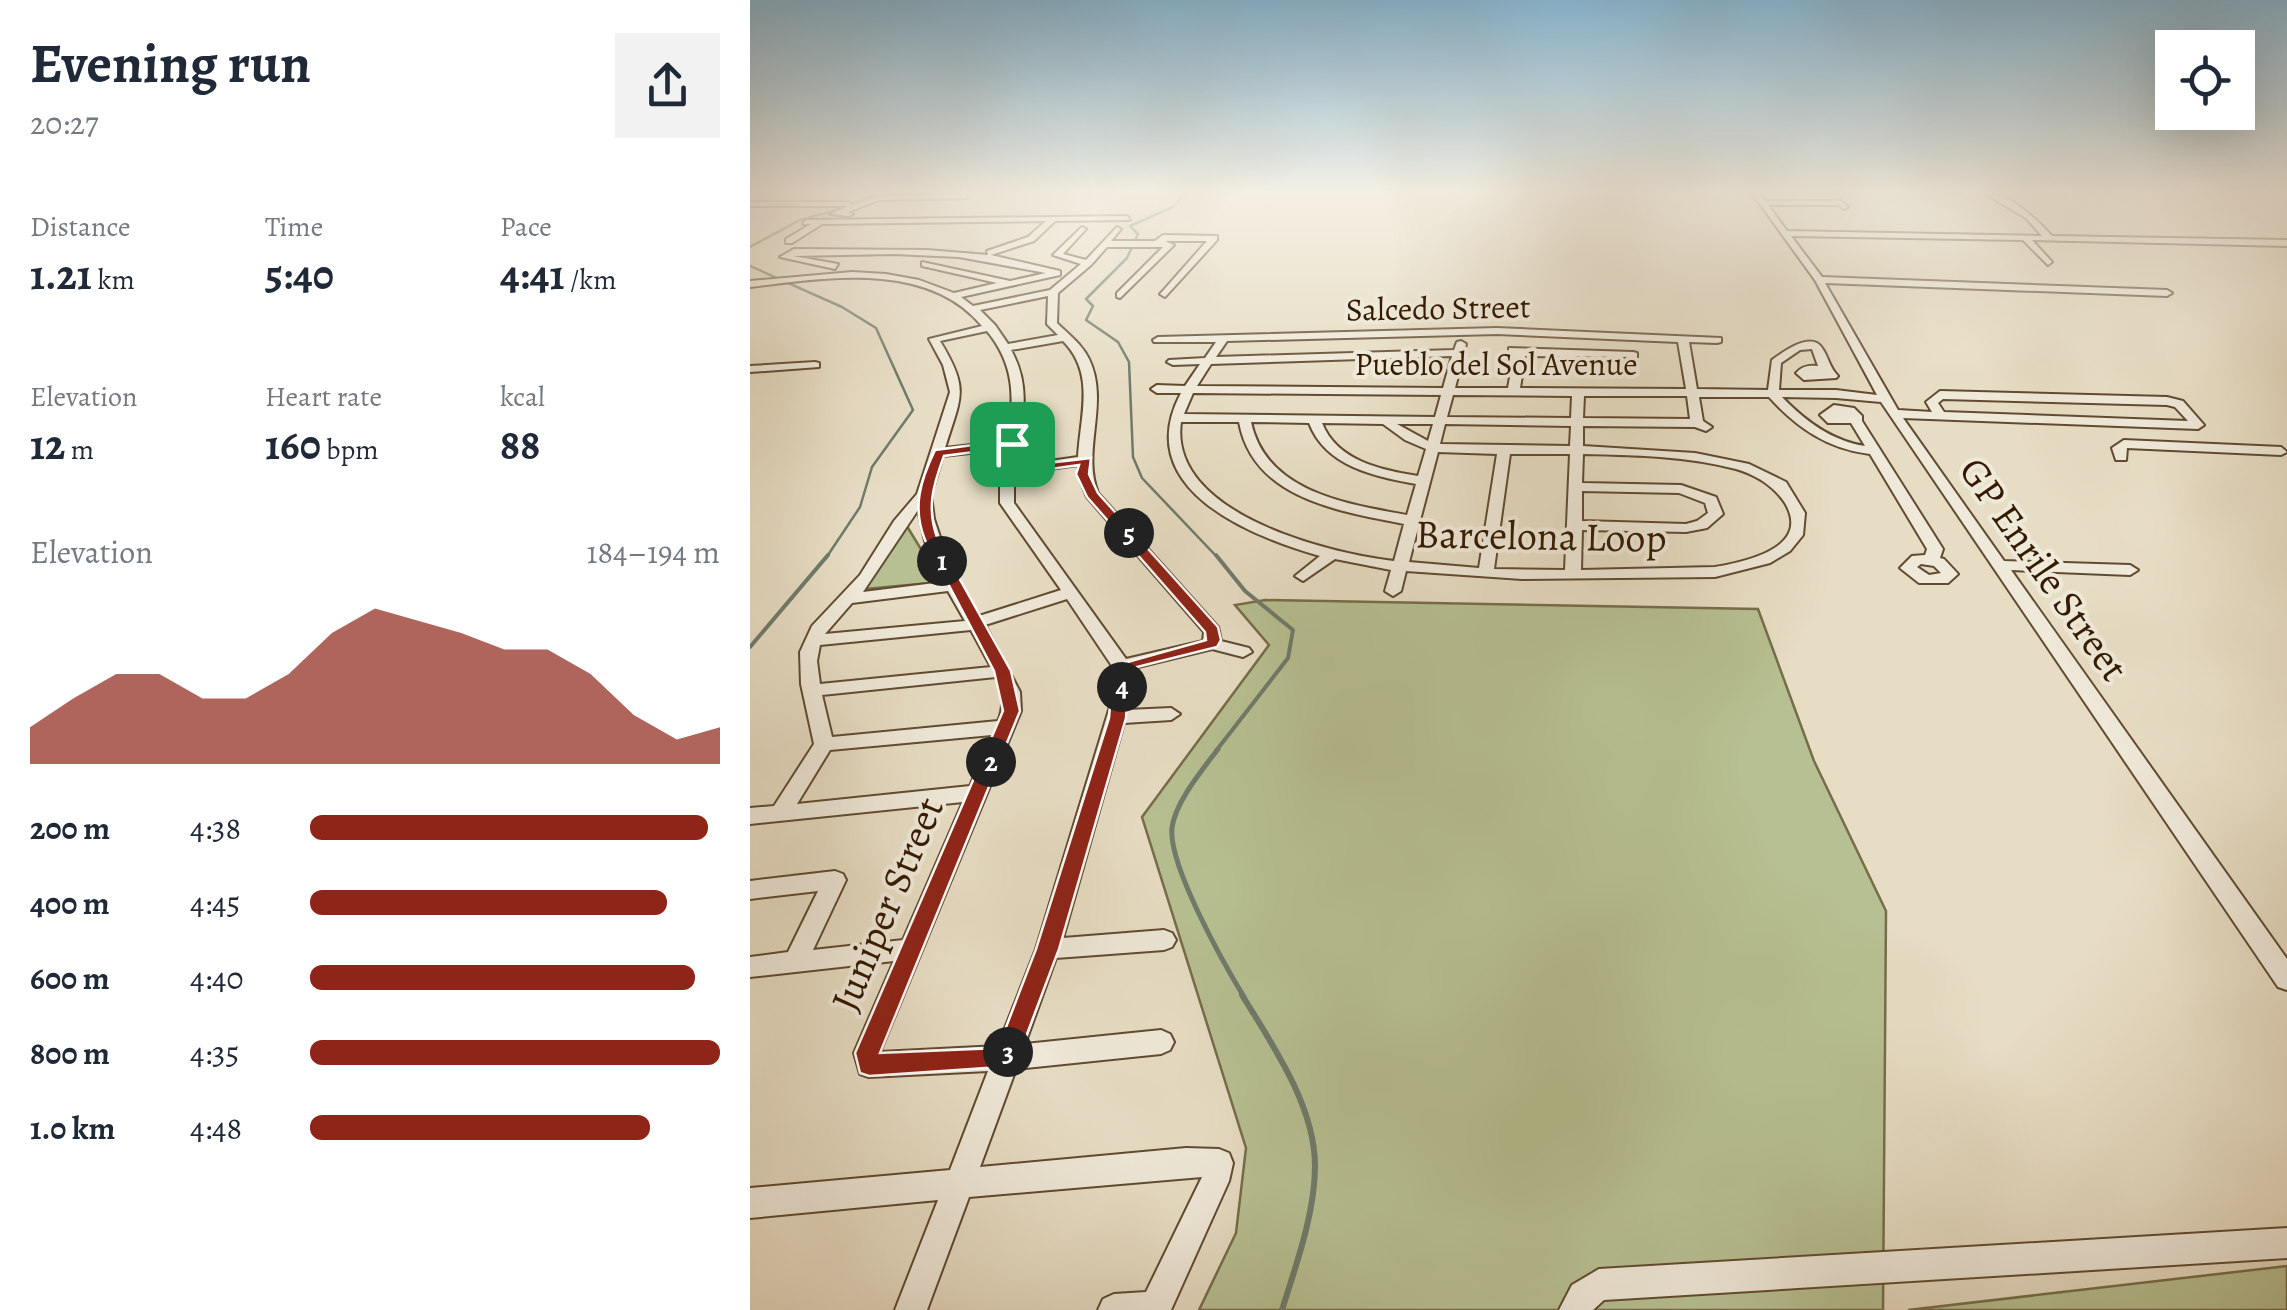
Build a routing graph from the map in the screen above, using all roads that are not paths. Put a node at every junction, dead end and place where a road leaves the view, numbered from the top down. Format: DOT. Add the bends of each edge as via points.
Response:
graph roads {
  1 [pos="790,254"];
  2 [pos="861,254"];
  3 [pos="897,254"];
  4 [pos="941,254"];
  5 [pos="973,254"];
  6 [pos="1059,254"];
  7 [pos="1096,254"];
  8 [pos="1160,254"];
  9 [pos="1200,254"];
  10 [pos="1801,254"];
  11 [pos="2040,254"];
  12 [pos="2196,254"];
  13 [pos="984,255"];
  14 [pos="1026,255"];
  15 [pos="2200,257"];
  16 [pos="1011,259"];
  17 [pos="2048,262"];
  18 [pos="1088,263"];
  19 [pos="925,264"];
  20 [pos="836,266"];
  21 [pos="1148,267"];
  22 [pos="1161,267"];
  23 [pos="1175,267"];
  24 [pos="1188,268"];
  25 [pos="860,274"];
  26 [pos="1058,274"];
  27 [pos="1076,274"];
  28 [pos="805,278"];
  29 [pos="894,278"];
  30 [pos="1819,280"];
  31 [pos="750,284"];
  32 [pos="1007,284"];
  33 [pos="1053,292"];
  34 [pos="2167,293"];
  35 [pos="1165,294"];
  36 [pos="957,295"];
  37 [pos="1120,295"];
  38 [pos="975,308"];
  39 [pos="992,327"];
  40 [pos="1466,327"];
  41 [pos="1068,337"];
  42 [pos="1224,337"];
  43 [pos="1683,339"];
  44 [pos="1158,340"];
  45 [pos="1717,340"];
  46 [pos="1005,348"];
  47 [pos="1459,353"];
  48 [pos="1210,360"];
  49 [pos="1173,362"];
  50 [pos="815,365"];
  51 [pos="750,369"];
  52 [pos="1825,370"];
  53 [pos="1156,390"];
  54 [pos="1189,390"];
  55 [pos="1448,392"];
  56 [pos="1513,392"];
  57 [pos="1578,392"];
  58 [pos="1622,393"];
  59 [pos="1691,394"];
  60 [pos="1773,394"];
  61 [pos="1887,401"];
  62 [pos="1939,414"];
  63 [pos="1175,418"];
  64 [pos="1244,418"];
  65 [pos="1314,419"];
  66 [pos="1384,420"];
  67 [pos="1440,420"];
  68 [pos="1577,421"];
  69 [pos="1856,421"];
  70 [pos="2198,425"];
  71 [pos="1012,444"];
  72 [pos="1433,447"];
  73 [pos="2219,448"];
  74 [pos="1874,451"];
  75 [pos="2280,451"];
  76 [pos="1504,452"];
  77 [pos="1576,452"];
  78 [pos="939,453"];
  79 [pos="2121,456"];
  80 [pos="1086,460"];
  81 [pos="1007,471"];
  82 [pos="1424,482"];
  83 [pos="1575,486"];
  84 [pos="924,494"];
  85 [pos="1413,521"];
  86 [pos="1574,525"];
  87 [pos="1333,553"];
  88 [pos="1931,560"];
  89 [pos="1998,565"];
  90 [pos="1400,567"];
  91 [pos="2130,570"];
  92 [pos="1486,571"];
  93 [pos="1573,572"];
  94 [pos="1303,576"];
  95 [pos="954,585"];
  96 [pos="1393,590"];
  97 [pos="1069,593"];
  98 [pos="846,599"];
  99 [pos="979,623"];
  100 [pos="812,640"];
  101 [pos="1212,644"];
  102 [pos="1243,652"];
  103 [pos="1121,666"];
  104 [pos="1002,671"];
  105 [pos="815,690"];
  106 [pos="1171,714"];
  107 [pos="1118,718"];
  108 [pos="1007,726"];
  109 [pos="824,744"];
  110 [pos="977,793"];
  111 [pos="780,813"];
  112 [pos="750,816"];
  113 [pos="750,890"];
  114 [pos="1164,940"];
  115 [pos="1048,949"];
  116 [pos="910,950"];
  117 [pos="795,962"];
  118 [pos="750,967"];
  119 [pos="2287,980"];
  120 [pos="1160,1042"];
  121 [pos="1006,1058"];
  122 [pos="962,1183"];
  123 [pos="750,1203"];
  124 [pos="2287,1243"];
  125 [pos="1155,1308"];
  126 [pos="912,1310"];
  127 [pos="1114,1310"];
  128 [pos="1575,1310"];
  1 -- 20 [label="street" via="784,257"];
  2 -- 20 [label="street"];
  3 -- 25 [label="street"];
  4 -- 19 [label="street"];
  5 -- 13 [label="street"];
  6 -- 18 [label="street"];
  7 -- 18 [label="street"];
  8 -- 21 [label="street"];
  9 -- 24 [label="street"];
  10 -- 30 [label="street, GP Enrile Street"];
  11 -- 17 [label="street"];
  12 -- 15 [label="street"];
  13 -- 16 [label="street"];
  14 -- 16 [label="street"];
  16 -- 26 [label="street"];
  18 -- 27 [label="street"];
  19 -- 29 [label="street"];
  19 -- 32 [label="street"];
  20 -- 28 [label="street"];
  21 -- 22 [label="street"];
  21 -- 37 [label="street"];
  23 -- 24 [label="street"];
  24 -- 35 [label="street"];
  25 -- 28 [label="street"];
  25 -- 29 [label="street"];
  26 -- 27 [label="street"];
  26 -- 32 [label="street"];
  27 -- 33 [label="street"];
  28 -- 31 [label="street"];
  29 -- 36 [label="street"];
  30 -- 34 [label="street"];
  30 -- 61 [label="street, GP Enrile Street"];
  32 -- 36 [label="street"];
  33 -- 38 [label="street"];
  33 -- 41 [label="street" via="1052,324"];
  36 -- 38 [label="street"];
  38 -- 39 [label="street"];
  39 -- 46 [label="street"];
  39 -- 78 [label="street" via="933,341 956,392"];
  40 -- 42 [label="street, Salcedo Street"];
  40 -- 43 [label="street, Salcedo Street"];
  40 -- 47 [label="street"];
  41 -- 46 [label="street"];
  41 -- 80 [label="street" via="1087,368"];
  42 -- 44 [label="street, Salcedo Street"];
  42 -- 48 [label="street"];
  43 -- 45 [label="street, Salcedo Street"];
  43 -- 59 [label="street"];
  46 -- 71 [label="street" via="1019,385"];
  47 -- 48 [label="street" via="1396,362"];
  47 -- 55 [label="street"];
  48 -- 49 [label="street"];
  48 -- 54 [label="street"];
  50 -- 51 [label="street"];
  52 -- 60 [label="street" via="1816,346 1797,347 1776,362"];
  53 -- 54 [label="street, Pueblo del Sol Avenue"];
  54 -- 55 [label="street, Pueblo del Sol Avenue"];
  54 -- 63 [label="street"];
  55 -- 56 [label="street, Pueblo del Sol Avenue"];
  55 -- 67 [label="street"];
  56 -- 57 [label="street, Pueblo del Sol Avenue"];
  56 -- 58 [label="street" via="1516,352 1629,357"];
  57 -- 58 [label="street, Pueblo del Sol Avenue"];
  57 -- 68 [label="street"];
  58 -- 59 [label="street, Pueblo del Sol Avenue"];
  59 -- 60 [label="street, Pueblo del Sol Avenue"];
  59 -- 68 [label="street" via="1702,425"];
  60 -- 61 [label="street, Pueblo del Sol Avenue"];
  60 -- 74 [label="street" via="1814,432 1853,450"];
  61 -- 62 [label="street, Pueblo del Sol Avenue"];
  61 -- 89 [label="street, GP Enrile Street"];
  62 -- 70 [label="street, Pueblo del Sol Avenue"];
  62 -- 70 [label="street" via="1932,402 1940,395 2167,401"];
  63 -- 64 [label="street"];
  63 -- 87 [label="street, Barcelona Loop" via="1179,465 1198,491 1270,534"];
  64 -- 65 [label="street"];
  64 -- 85 [label="street" via="1253,454 1298,489"];
  65 -- 66 [label="street"];
  65 -- 82 [label="street" via="1318,434 1344,458"];
  66 -- 67 [label="street"];
  66 -- 72 [label="street"];
  67 -- 68 [label="street"];
  67 -- 72 [label="street"];
  68 -- 77 [label="street"];
  69 -- 74 [label="street"];
  70 -- 73 [label="street"];
  71 -- 78 [label="street"];
  71 -- 81 [label="street"];
  72 -- 76 [label="street"];
  72 -- 82 [label="street"];
  73 -- 75 [label="street"];
  73 -- 79 [label="street" via="2124,444"];
  74 -- 88 [label="street" via="1935,549"];
  76 -- 77 [label="street"];
  76 -- 92 [label="street"];
  77 -- 83 [label="street"];
  77 -- 93 [label="street, Barcelona Loop" via="1672,452 1734,462 1784,489 1800,524 1779,552 1751,565 1715,572"];
  78 -- 84 [label="street"];
  80 -- 81 [label="street"];
  80 -- 101 [label="street" via="1083,474 1092,494 1212,631"];
  81 -- 97 [label="street" via="1012,516"];
  82 -- 85 [label="street"];
  83 -- 86 [label="street"];
  83 -- 86 [label="street" via="1681,489 1698,492 1716,507 1712,520 1686,528"];
  84 -- 95 [label="street, Juniper Street" via="925,524"];
  84 -- 98 [label="street"];
  85 -- 90 [label="street"];
  86 -- 93 [label="street"];
  87 -- 90 [label="street, Barcelona Loop"];
  87 -- 94 [label="street"];
  89 -- 91 [label="street"];
  89 -- 119 [label="street, GP Enrile Street"];
  90 -- 92 [label="street, Barcelona Loop"];
  90 -- 96 [label="street"];
  92 -- 93 [label="street, Barcelona Loop"];
  95 -- 98 [label="street"];
  95 -- 99 [label="street, Juniper Street"];
  97 -- 99 [label="street"];
  97 -- 103 [label="street"];
  98 -- 100 [label="street"];
  99 -- 100 [label="street"];
  99 -- 104 [label="street, Juniper Street"];
  100 -- 105 [label="street" via="807,666"];
  101 -- 102 [label="street"];
  101 -- 103 [label="street"];
  103 -- 107 [label="street"];
  104 -- 105 [label="street"];
  104 -- 108 [label="street, Juniper Street" via="1012,699"];
  105 -- 109 [label="street"];
  106 -- 107 [label="street"];
  107 -- 115 [label="street"];
  108 -- 109 [label="street"];
  108 -- 110 [label="street, Juniper Street"];
  109 -- 111 [label="street"];
  110 -- 111 [label="street"];
  110 -- 116 [label="street, Juniper Street"];
  111 -- 112 [label="street"];
  113 -- 117 [label="street" via="835,880"];
  114 -- 115 [label="street"];
  115 -- 121 [label="street"];
  116 -- 117 [label="street"];
  116 -- 121 [label="street, Juniper Street" via="869,1065"];
  117 -- 118 [label="street"];
  120 -- 121 [label="street, Juniper Street"];
  121 -- 122 [label="street"];
  122 -- 123 [label="street"];
  122 -- 125 [label="street" via="1219,1164"];
  122 -- 126 [label="street"];
  124 -- 128 [label="street" via="1600,1285"];
  125 -- 127 [label="street"];
}
